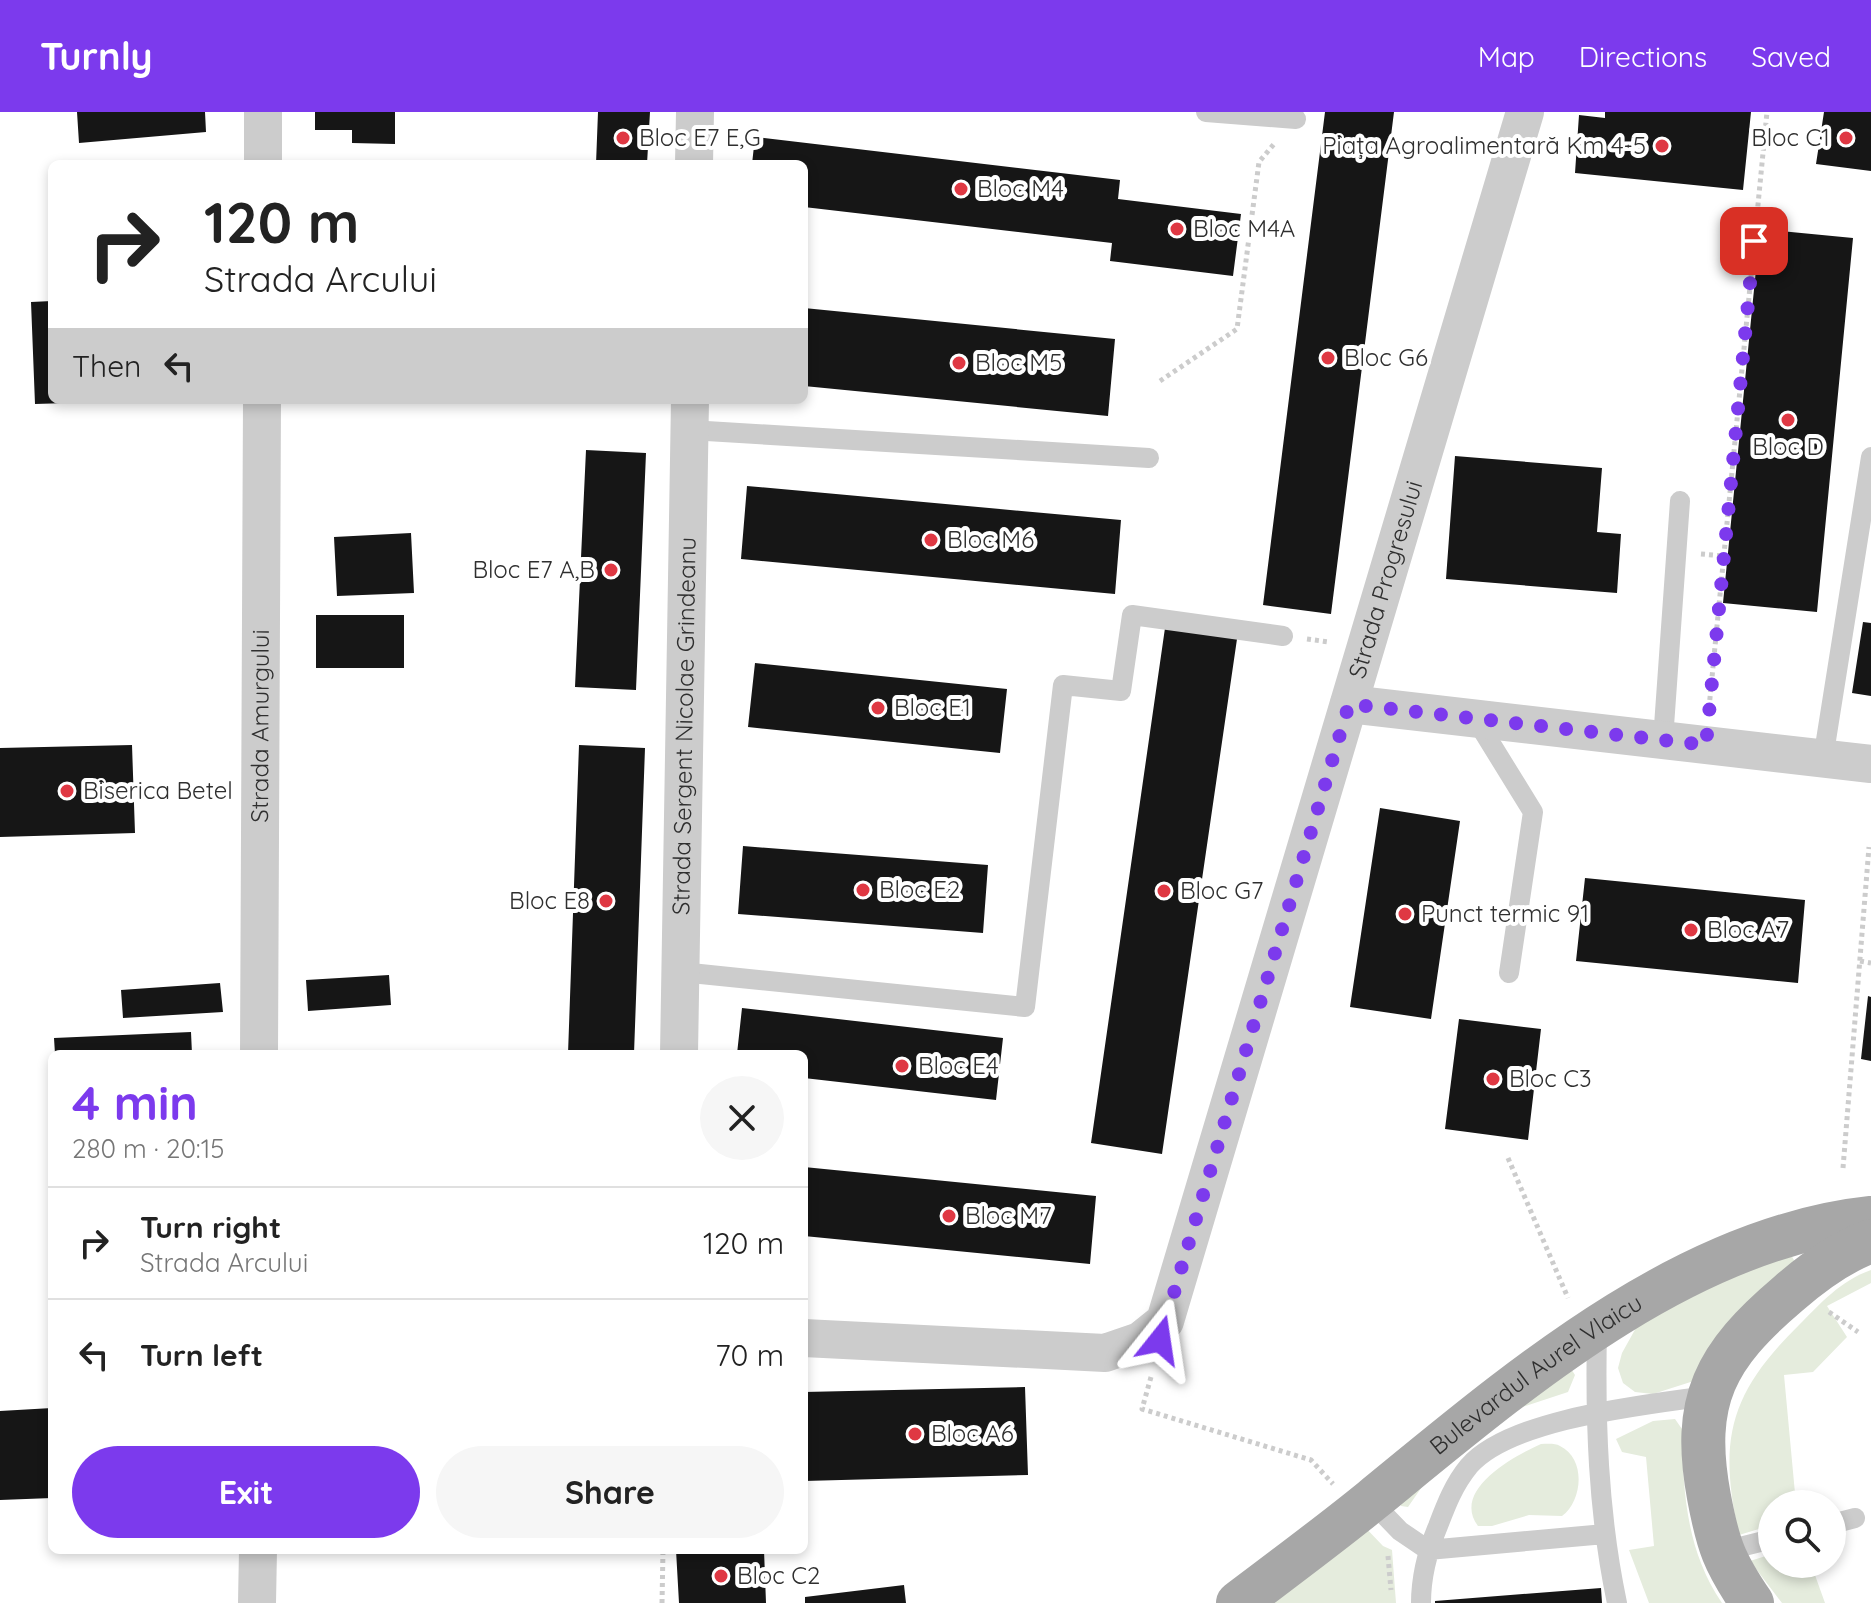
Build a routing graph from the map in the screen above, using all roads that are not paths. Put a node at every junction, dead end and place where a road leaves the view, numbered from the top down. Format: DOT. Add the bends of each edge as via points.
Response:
graph roads {
  1 [pos="263,112"];
  2 [pos="695,112"];
  3 [pos="1206,112"];
  4 [pos="1525,112"];
  5 [pos="1296,119"];
  6 [pos="263,160"];
  7 [pos="694,160"];
  8 [pos="262,404"];
  9 [pos="690,415"];
  10 [pos="1871,457"];
  11 [pos="1149,458"];
  12 [pos="1680,501"];
  13 [pos="1283,636"];
  14 [pos="1349,704"];
  15 [pos="1475,718"];
  16 [pos="1663,740"];
  17 [pos="1823,759"];
  18 [pos="1871,764"];
  19 [pos="681,972"];
  20 [pos="1509,973"];
  21 [pos="259,1050"];
  22 [pos="679,1050"];
  23 [pos="1871,1218"];
  24 [pos="1871,1241"];
  25 [pos="1597,1329"];
  26 [pos="808,1338"];
  27 [pos="1707,1396"];
  28 [pos="1595,1413"];
  29 [pos="1353,1494"];
  30 [pos="1855,1518"];
  31 [pos="1846,1520"];
  32 [pos="1605,1534"];
  33 [pos="1758,1542"];
  34 [pos="1428,1550"];
  35 [pos="1720,1552"];
  36 [pos="258,1554"];
  37 [pos="257,1603"];
  38 [pos="1238,1603"];
  39 [pos="1421,1603"];
  40 [pos="1617,1603"];
  41 [pos="1752,1603"];
  1 -- 6 [label="street"];
  2 -- 7 [label="street"];
  3 -- 5 [label="lane"];
  4 -- 14 [label="street, Strada Progresului"];
  8 -- 21 [label="street, Strada Amurgului"];
  9 -- 11 [label="lane"];
  9 -- 19 [label="street, Strada Sergent Nicolae Grindeanu"];
  10 -- 17 [label="lane"];
  12 -- 16 [label="lane"];
  13 -- 19 [label="lane" via="1132,615 1121,691 1063,685 1025,1007"];
  14 -- 15 [label="street"];
  14 -- 26 [label="street, Strada Progresului" via="1165,1321 1140,1341 1105,1353"];
  15 -- 16 [label="street"];
  15 -- 20 [label="lane" via="1533,812"];
  16 -- 17 [label="street"];
  17 -- 18 [label="street"];
  19 -- 22 [label="street, Strada Sergent Nicolae Grindeanu"];
  23 -- 25 [label="main road, Bulevardul Aurel Vlaicu" via="1842,1221 1743,1250 1664,1288"];
  24 -- 27 [label="main road" via="1807,1278 1758,1319 1721,1367"];
  25 -- 28 [label="lane"];
  25 -- 29 [label="main road, Bulevardul Aurel Vlaicu"];
  27 -- 28 [label="lane"];
  27 -- 35 [label="main road" via="1703,1465"];
  28 -- 32 [label="lane"];
  28 -- 34 [label="lane" via="1542,1426 1471,1464 1448,1497"];
  29 -- 34 [label="lane"];
  29 -- 38 [label="main road, Bulevardul Aurel Vlaicu"];
  30 -- 31 [label="lane"];
  32 -- 34 [label="lane"];
  32 -- 40 [label="lane"];
  33 -- 35 [label="lane"];
  34 -- 39 [label="lane"];
  35 -- 41 [label="main road"];
  36 -- 37 [label="street"];
}
